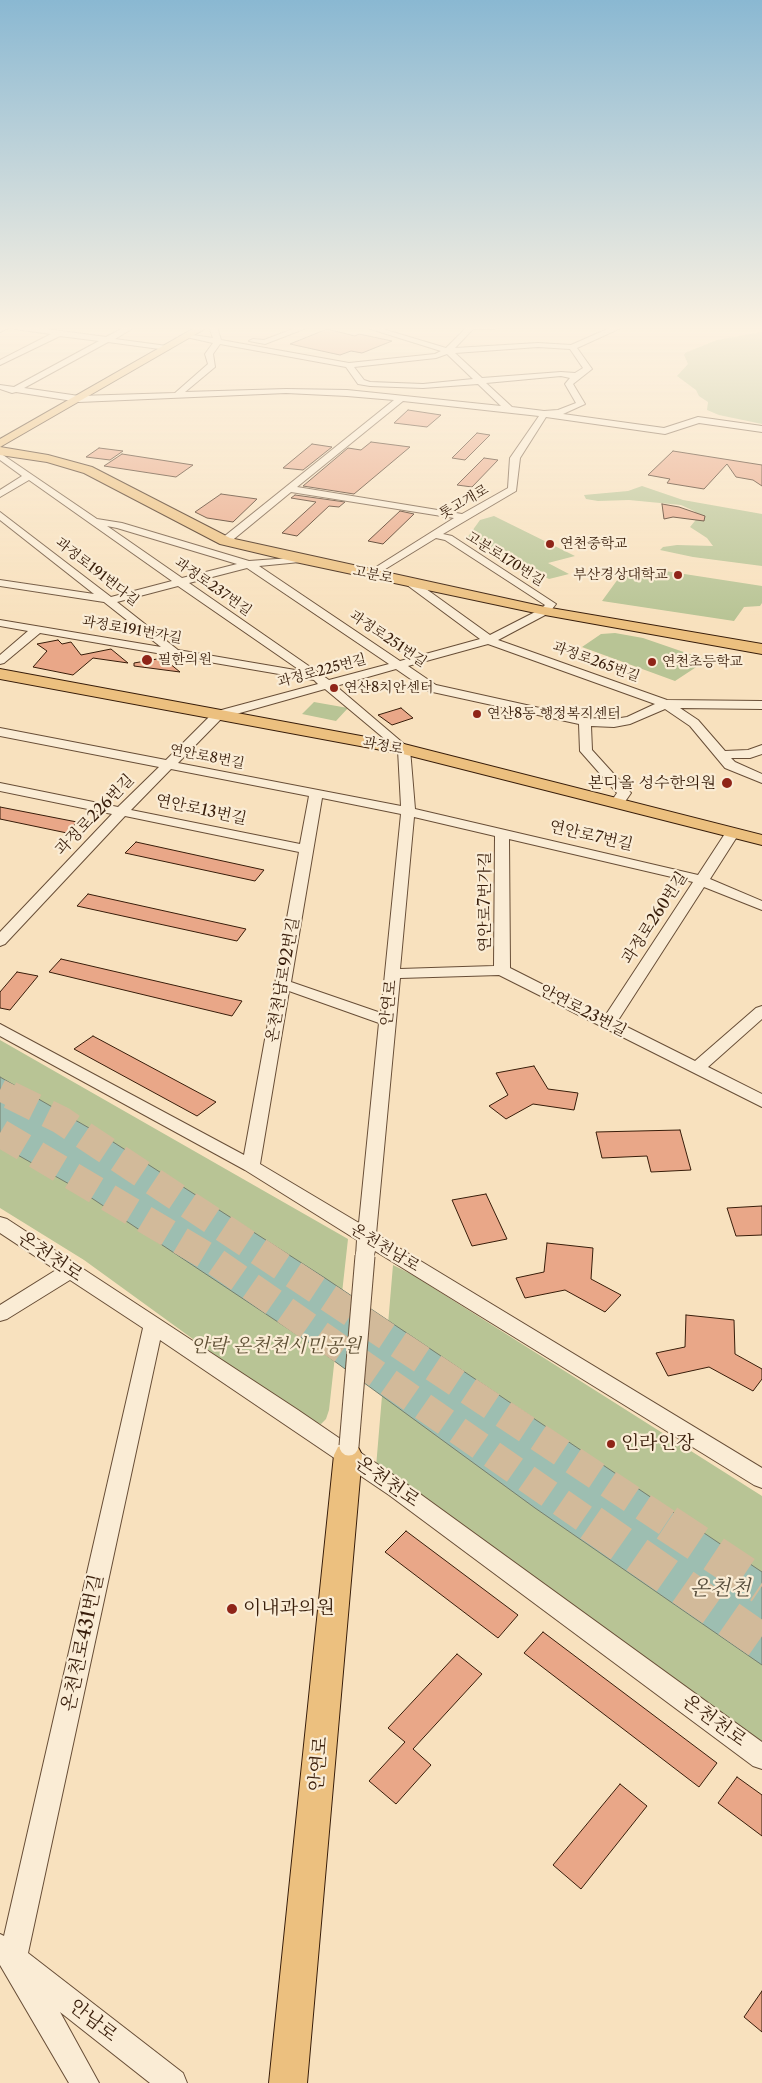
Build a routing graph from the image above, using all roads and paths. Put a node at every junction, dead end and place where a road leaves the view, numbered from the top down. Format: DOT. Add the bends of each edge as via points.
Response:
graph roads {
  1 [pos="35,424"];
  2 [pos="370,424"];
  3 [pos="537,424"];
  4 [pos="617,424"];
  5 [pos="685,424"];
  6 [pos="728,424"];
  7 [pos="762,429"];
  8 [pos="0,444"];
  9 [pos="0,451"];
  10 [pos="0,456"];
  11 [pos="29,476"];
  12 [pos="290,489"];
  13 [pos="0,494"];
  14 [pos="0,515"];
  15 [pos="464,517"];
  16 [pos="93,521"];
  17 [pos="435,535"];
  18 [pos="225,541"];
  19 [pos="300,560"];
  20 [pos="249,564"];
  21 [pos="370,574"];
  22 [pos="0,582"];
  23 [pos="181,582"];
  24 [pos="411,583"];
  25 [pos="110,600"];
  26 [pos="545,611"];
  27 [pos="0,623"];
  28 [pos="38,629"];
  29 [pos="489,640"];
  30 [pos="762,649"];
  31 [pos="176,653"];
  32 [pos="0,661"];
  33 [pos="400,664"];
  34 [pos="0,674"];
  35 [pos="323,681"];
  36 [pos="666,704"];
  37 [pos="762,705"];
  38 [pos="218,715"];
  39 [pos="585,722"];
  40 [pos="0,732"];
  41 [pos="404,749"];
  42 [pos="762,749"];
  43 [pos="722,755"];
  44 [pos="168,764"];
  45 [pos="762,779"];
  46 [pos="0,787"];
  47 [pos="316,793"];
  48 [pos="617,803"];
  49 [pos="408,811"];
  50 [pos="122,812"];
  51 [pos="733,832"];
  52 [pos="502,833"];
  53 [pos="762,840"];
  54 [pos="306,849"];
  55 [pos="701,880"];
  56 [pos="762,906"];
  57 [pos="0,941"];
  58 [pos="502,970"];
  59 [pos="392,974"];
  60 [pos="283,984"];
  61 [pos="762,1011"];
  62 [pos="388,1021"];
  63 [pos="608,1024"];
  64 [pos="0,1029"];
  65 [pos="697,1068"];
  66 [pos="762,1101"];
  67 [pos="251,1166"];
  68 [pos="0,1224"];
  69 [pos="366,1236"];
  70 [pos="70,1270"];
  71 [pos="0,1314"];
  72 [pos="153,1326"];
  73 [pos="349,1450"];
  74 [pos="762,1479"];
  75 [pos="762,1757"];
  76 [pos="7,1954"];
  77 [pos="85,2083"];
  78 [pos="173,2083"];
  79 [pos="288,2083"];
  1 -- 8 [label="main road"];
  2 -- 12 [label="street"];
  3 -- 15 [label="street, 톳고개로" via="515,458 513,489"];
  4 -- 5 [label="street" via="665,431"];
  6 -- 7 [label="street"];
  9 -- 18 [label="main road, 고분로" via="88,470"];
  10 -- 11 [label="street, 과정로237번길"];
  11 -- 13 [label="street"];
  11 -- 16 [label="street, 과정로237번길"];
  12 -- 15 [label="street"];
  12 -- 18 [label="street"];
  14 -- 25 [label="street, 과정로191번다길"];
  15 -- 17 [label="street, 톳고개로"];
  16 -- 20 [label="street, 과정로251번길" via="118,524"];
  16 -- 23 [label="street, 과정로237번길"];
  17 -- 21 [label="street, 톳고개로"];
  17 -- 26 [label="street, 고분로170번길" via="448,538 551,604"];
  18 -- 19 [label="main road, 고분로"];
  19 -- 20 [label="street"];
  19 -- 21 [label="main road, 고분로"];
  20 -- 23 [label="street"];
  20 -- 33 [label="street, 과정로251번길"];
  21 -- 24 [label="main road, 고분로"];
  22 -- 25 [label="street"];
  23 -- 25 [label="street"];
  23 -- 35 [label="street, 과정로237번길"];
  24 -- 26 [label="main road, 고분로"];
  24 -- 29 [label="street, 과정로265번길"];
  25 -- 31 [label="street, 과정로191번다길"];
  26 -- 29 [label="street, 과정로225번길"];
  26 -- 30 [label="main road, 고분로"];
  27 -- 28 [label="street, 과정로191번가길"];
  28 -- 31 [label="street, 과정로191번가길"];
  28 -- 32 [label="street"];
  29 -- 33 [label="street, 과정로225번길"];
  29 -- 36 [label="street, 과정로265번길"];
  31 -- 35 [label="street, 과정로191번가길"];
  33 -- 35 [label="street, 과정로225번길"];
  33 -- 39 [label="street, 과정로251번길" via="432,688"];
  34 -- 38 [label="main road, 과정로"];
  35 -- 38 [label="street, 과정로225번길"];
  35 -- 41 [label="street, 과정로237번길"];
  36 -- 37 [label="street"];
  36 -- 39 [label="street, 과정로251번길" via="630,720"];
  36 -- 43 [label="street, 과정로265번길" via="694,723"];
  38 -- 41 [label="main road, 과정로"];
  38 -- 44 [label="street, 과정로226번길"];
  39 -- 48 [label="street" via="586,751 624,793"];
  40 -- 44 [label="street, 연안로8번길"];
  41 -- 48 [label="main road, 과정로"];
  41 -- 49 [label="street, 안연로"];
  42 -- 43 [label="street" via="750,754"];
  43 -- 45 [label="street, 과정로265번길" via="730,765"];
  44 -- 47 [label="street, 연안로8번길"];
  44 -- 50 [label="street, 과정로226번길"];
  46 -- 50 [label="street, 연안로13번길"];
  47 -- 49 [label="street, 연안로8번길"];
  47 -- 54 [label="street, 온천천남로92번길"];
  48 -- 51 [label="main road, 과정로"];
  49 -- 52 [label="street, 연안로7번길"];
  49 -- 59 [label="street, 안연로"];
  50 -- 54 [label="street, 연안로13번길"];
  50 -- 57 [label="street, 과정로226번길"];
  51 -- 53 [label="main road, 과정로"];
  51 -- 55 [label="street, 과정로260번길"];
  52 -- 55 [label="street, 연안로7번길"];
  52 -- 58 [label="street, 연안로7번가길"];
  54 -- 60 [label="street, 온천천남로92번길"];
  55 -- 56 [label="street, 연안로7번길"];
  55 -- 63 [label="street, 과정로260번길"];
  58 -- 59 [label="street, 안연로23번길"];
  58 -- 63 [label="street, 안연로23번길"];
  59 -- 62 [label="street, 안연로"];
  60 -- 62 [label="street"];
  60 -- 67 [label="street, 온천천남로92번길"];
  61 -- 65 [label="street"];
  62 -- 69 [label="street, 안연로"];
  63 -- 65 [label="street, 안연로23번길"];
  64 -- 67 [label="street, 온천천남로"];
  65 -- 66 [label="street, 안연로23번길"];
  67 -- 69 [label="street, 온천천남로"];
  68 -- 70 [label="street, 온천천로"];
  69 -- 73 [label="street, 안연로, bridge"];
  69 -- 74 [label="street, 온천천남로"];
  70 -- 71 [label="street"];
  70 -- 72 [label="street, 온천천로"];
  72 -- 73 [label="street, 온천천로"];
  72 -- 76 [label="street, 온천천로431번길"];
  73 -- 75 [label="street, 온천천로"];
  73 -- 79 [label="main road, 안연로"];
  76 -- 77 [label="street, 안남로"];
  76 -- 78 [label="street, 안남로"];
}
